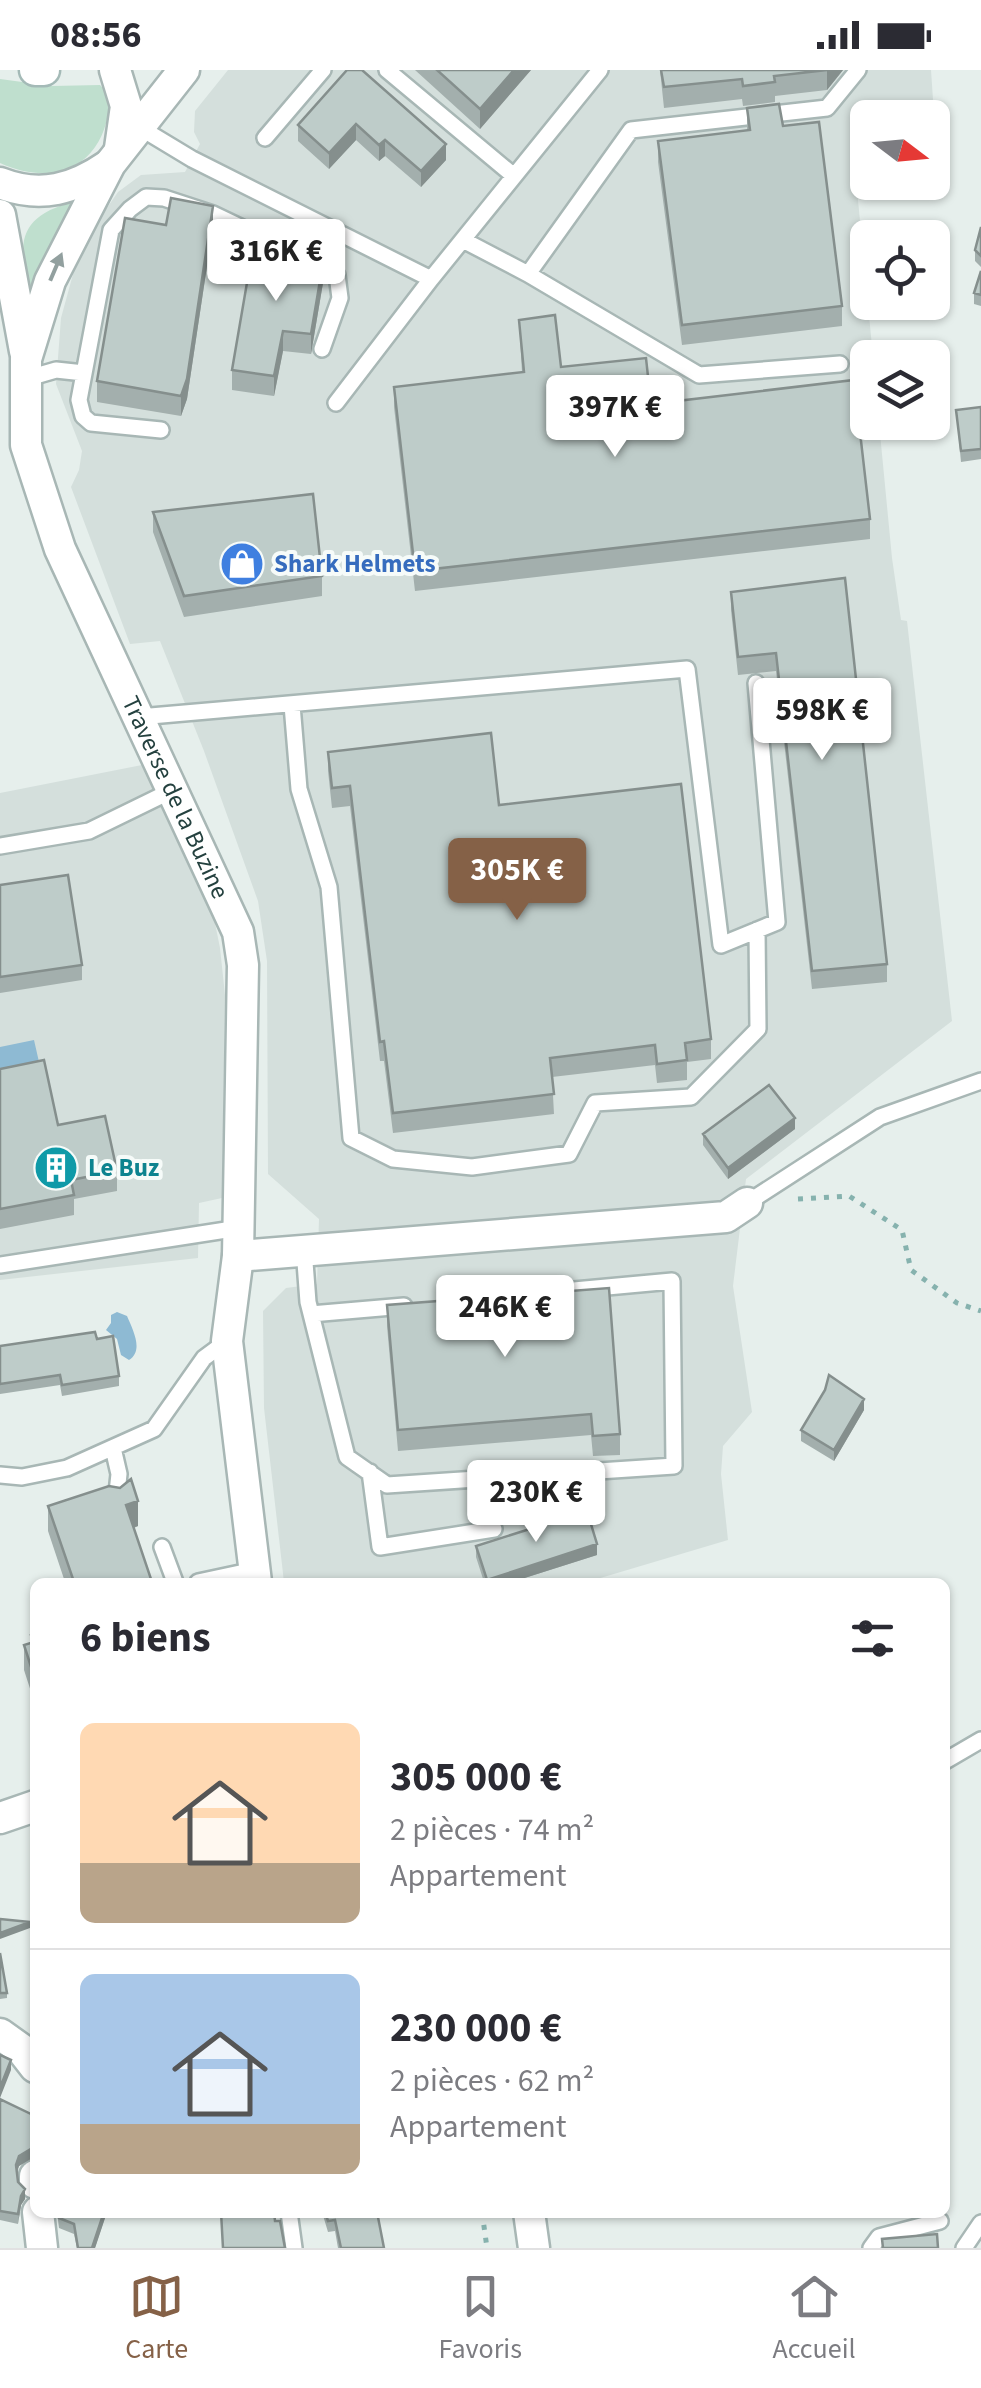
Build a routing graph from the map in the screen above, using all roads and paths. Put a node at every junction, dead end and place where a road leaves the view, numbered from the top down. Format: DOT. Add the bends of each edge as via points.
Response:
graph roads {
  1 [pos="34,70"];
  2 [pos="44,70"];
  3 [pos="115,70"];
  4 [pos="184,70"];
  5 [pos="323,70"];
  6 [pos="387,70"];
  7 [pos="600,70"];
  8 [pos="858,70"];
  9 [pos="139,127"];
  10 [pos="265,138"];
  11 [pos="115,158"];
  12 [pos="514,176"];
  13 [pos="0,183"];
  14 [pos="1,219"];
  15 [pos="462,240"];
  16 [pos="528,274"];
  17 [pos="432,279"];
  18 [pos="322,349"];
  19 [pos="840,364"];
  20 [pos="26,369"];
  21 [pos="84,373"];
  22 [pos="336,404"];
  23 [pos="161,430"];
  24 [pos="756,683"];
  25 [pos="292,705"];
  26 [pos="139,717"];
  27 [pos="173,790"];
  28 [pos="0,846"];
  29 [pos="758,930"];
  30 [pos="981,1082"];
  31 [pos="747,1203"];
  32 [pos="238,1242"];
  33 [pos="304,1249"];
  34 [pos="0,1265"];
  35 [pos="463,1300"];
  36 [pos="425,1304"];
  37 [pos="981,1310"];
  38 [pos="311,1314"];
  39 [pos="227,1341"];
  40 [pos="112,1448"];
  41 [pos="370,1472"];
  42 [pos="0,1475"];
  43 [pos="116,1502"];
  44 [pos="494,1529"];
  45 [pos="162,1547"];
  46 [pos="255,1576"];
  47 [pos="173,1578"];
  48 [pos="981,1740"];
  49 [pos="950,1758"];
  50 [pos="30,1808"];
  51 [pos="0,1818"];
  52 [pos="0,2034"];
  53 [pos="30,2061"];
  54 [pos="39,2218"];
  55 [pos="290,2218"];
  56 [pos="483,2218"];
  57 [pos="531,2218"];
  58 [pos="940,2220"];
  59 [pos="981,2224"];
  60 [pos="42,2248"];
  61 [pos="294,2248"];
  62 [pos="487,2248"];
  63 [pos="534,2248"];
  64 [pos="870,2248"];
  65 [pos="964,2248"];
  1 -- 2 [label="street"];
  3 -- 11 [label="street" via="126,106"];
  4 -- 9 [label="street, Traverse de la Buzine"];
  5 -- 10 [label="lane"];
  6 -- 12 [label="lane"];
  7 -- 12 [label="lane"];
  8 -- 16 [label="lane" via="827,108 631,130"];
  9 -- 11 [label="street, Traverse de la Buzine"];
  9 -- 17 [label="lane"];
  11 -- 13 [label="street" via="84,181 49,192"];
  20 -- 11 [label="street, Traverse de la Buzine, one-way" via="50,281"];
  12 -- 15 [label="lane"];
  14 -- 20 [label="street"];
  15 -- 16 [label="lane"];
  15 -- 17 [label="lane"];
  16 -- 19 [label="lane" via="699,374"];
  17 -- 22 [label="lane"];
  18 -- 21 [label="lane" via="340,298 338,276 324,258 214,214 146,197 111,230"];
  20 -- 21 [label="lane"];
  20 -- 26 [label="street, Traverse de la Buzine" via="26,445 60,549"];
  21 -- 23 [label="lane" via="79,400 91,423"];
  24 -- 29 [label="lane" via="777,922"];
  25 -- 26 [label="lane"];
  25 -- 29 [label="lane" via="686,669 721,945"];
  25 -- 29 [label="lane" via="299,790 330,887 351,1138 394,1159 472,1167 569,1154 595,1104 691,1096 758,1029"];
  26 -- 27 [label="street, Traverse de la Buzine"];
  27 -- 28 [label="lane" via="89,832"];
  27 -- 32 [label="street, Traverse de la Buzine" via="238,932 243,965"];
  30 -- 31 [label="lane" via="880,1118"];
  31 -- 33 [label="street" via="726,1217"];
  31 -- 37 [label="path" via="849,1196 902,1230 911,1270 957,1303"];
  32 -- 33 [label="street"];
  32 -- 34 [label="lane"];
  32 -- 39 [label="street, Traverse de la Buzine"];
  33 -- 38 [label="lane"];
  35 -- 41 [label="lane" via="672,1280 674,1466 387,1485"];
  36 -- 38 [label="lane"];
  38 -- 41 [label="lane" via="347,1456"];
  39 -- 40 [label="lane" via="204,1358 154,1430"];
  39 -- 46 [label="street, Traverse de la Buzine"];
  40 -- 42 [label="lane" via="67,1468"];
  40 -- 43 [label="lane" via="119,1474"];
  41 -- 44 [label="lane" via="380,1547"];
  45 -- 47 [label="lane"];
  48 -- 49 [label="lane"];
  50 -- 51 [label="street"];
  52 -- 53 [label="street"];
  54 -- 60 [label="street"];
  55 -- 61 [label="lane"];
  56 -- 62 [label="path"];
  57 -- 63 [label="street"];
  58 -- 64 [label="lane" via="880,2238"];
  59 -- 65 [label="lane"];
}
